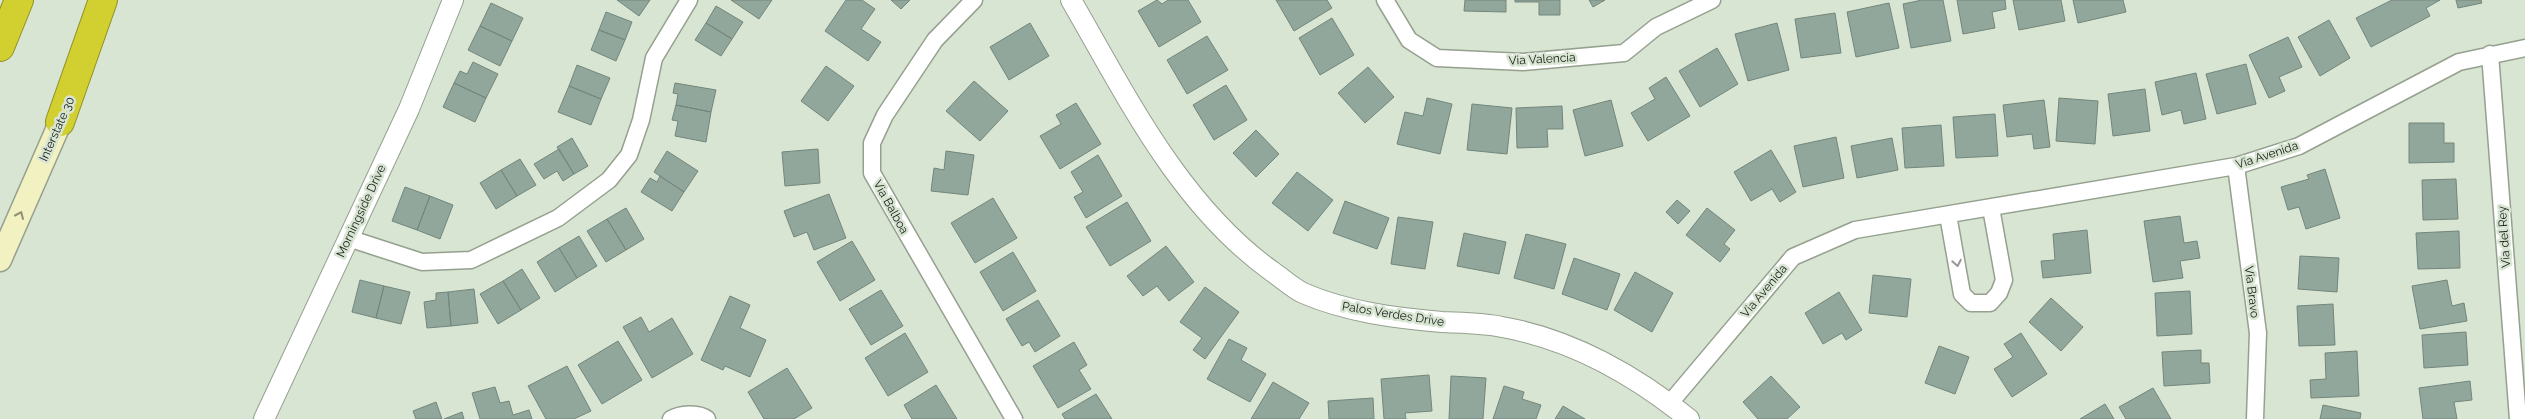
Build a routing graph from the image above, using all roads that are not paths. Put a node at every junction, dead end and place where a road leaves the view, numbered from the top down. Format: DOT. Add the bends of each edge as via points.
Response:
graph roads {
  1 [pos="19,0"];
  2 [pos="103,0"];
  3 [pos="117,0"];
  4 [pos="453,0"];
  5 [pos="689,0"];
  6 [pos="974,0"];
  7 [pos="1071,0"];
  8 [pos="1385,0"];
  9 [pos="1712,0"];
  10 [pos="0,47"];
  11 [pos="2525,48"];
  12 [pos="2490,54"];
  13 [pos="60,122"];
  14 [pos="2236,166"];
  15 [pos="1991,208"];
  16 [pos="1948,215"];
  17 [pos="348,238"];
  18 [pos="0,260"];
  19 [pos="1670,403"];
  20 [pos="264,419"];
  21 [pos="671,419"];
  22 [pos="707,419"];
  23 [pos="1014,419"];
  24 [pos="1690,419"];
  25 [pos="2255,419"];
  26 [pos="2518,419"];
  1 -- 10 [label="highway"];
  2 -- 13 [label="highway"];
  3 -- 13 [label="main road, Interstate 30"];
  4 -- 17 [label="street, Morningside Drive" via="409,109"];
  5 -- 17 [label="street" via="654,58 629,155 609,180 558,218 472,260 422,262"];
  6 -- 23 [label="street, Via Balboa" via="935,40 885,115 872,143 872,173"];
  7 -- 19 [label="street, Palos Verdes Drive" via="1152,139 1192,195 1250,255 1301,292 1344,308 1502,327 1568,346 1622,373"];
  8 -- 9 [label="street, Via Valencia" via="1409,40 1437,58 1523,62 1624,53 1656,27"];
  11 -- 12 [label="street, Via Avenida"];
  12 -- 14 [label="street, Via Avenida" via="2459,62 2299,146"];
  12 -- 26 [label="street, Via del Rey"];
  18 -- 13 [label="main road, Interstate 30, one-way"];
  14 -- 15 [label="street, Via Avenida"];
  14 -- 25 [label="street, Via Bravo" via="2258,333"];
  15 -- 16 [label="street, Via Avenida"];
  16 -- 15 [label="street, one-way" via="1962,294 1971,304 1990,303 2004,280"];
  16 -- 19 [label="street, Via Avenida" via="1855,230 1793,257"];
  17 -- 20 [label="street, Morningside Drive"];
  19 -- 24 [label="street, Palos Verdes Drive"];
  21 -- 22 [label="street" via="678,415"];
}
